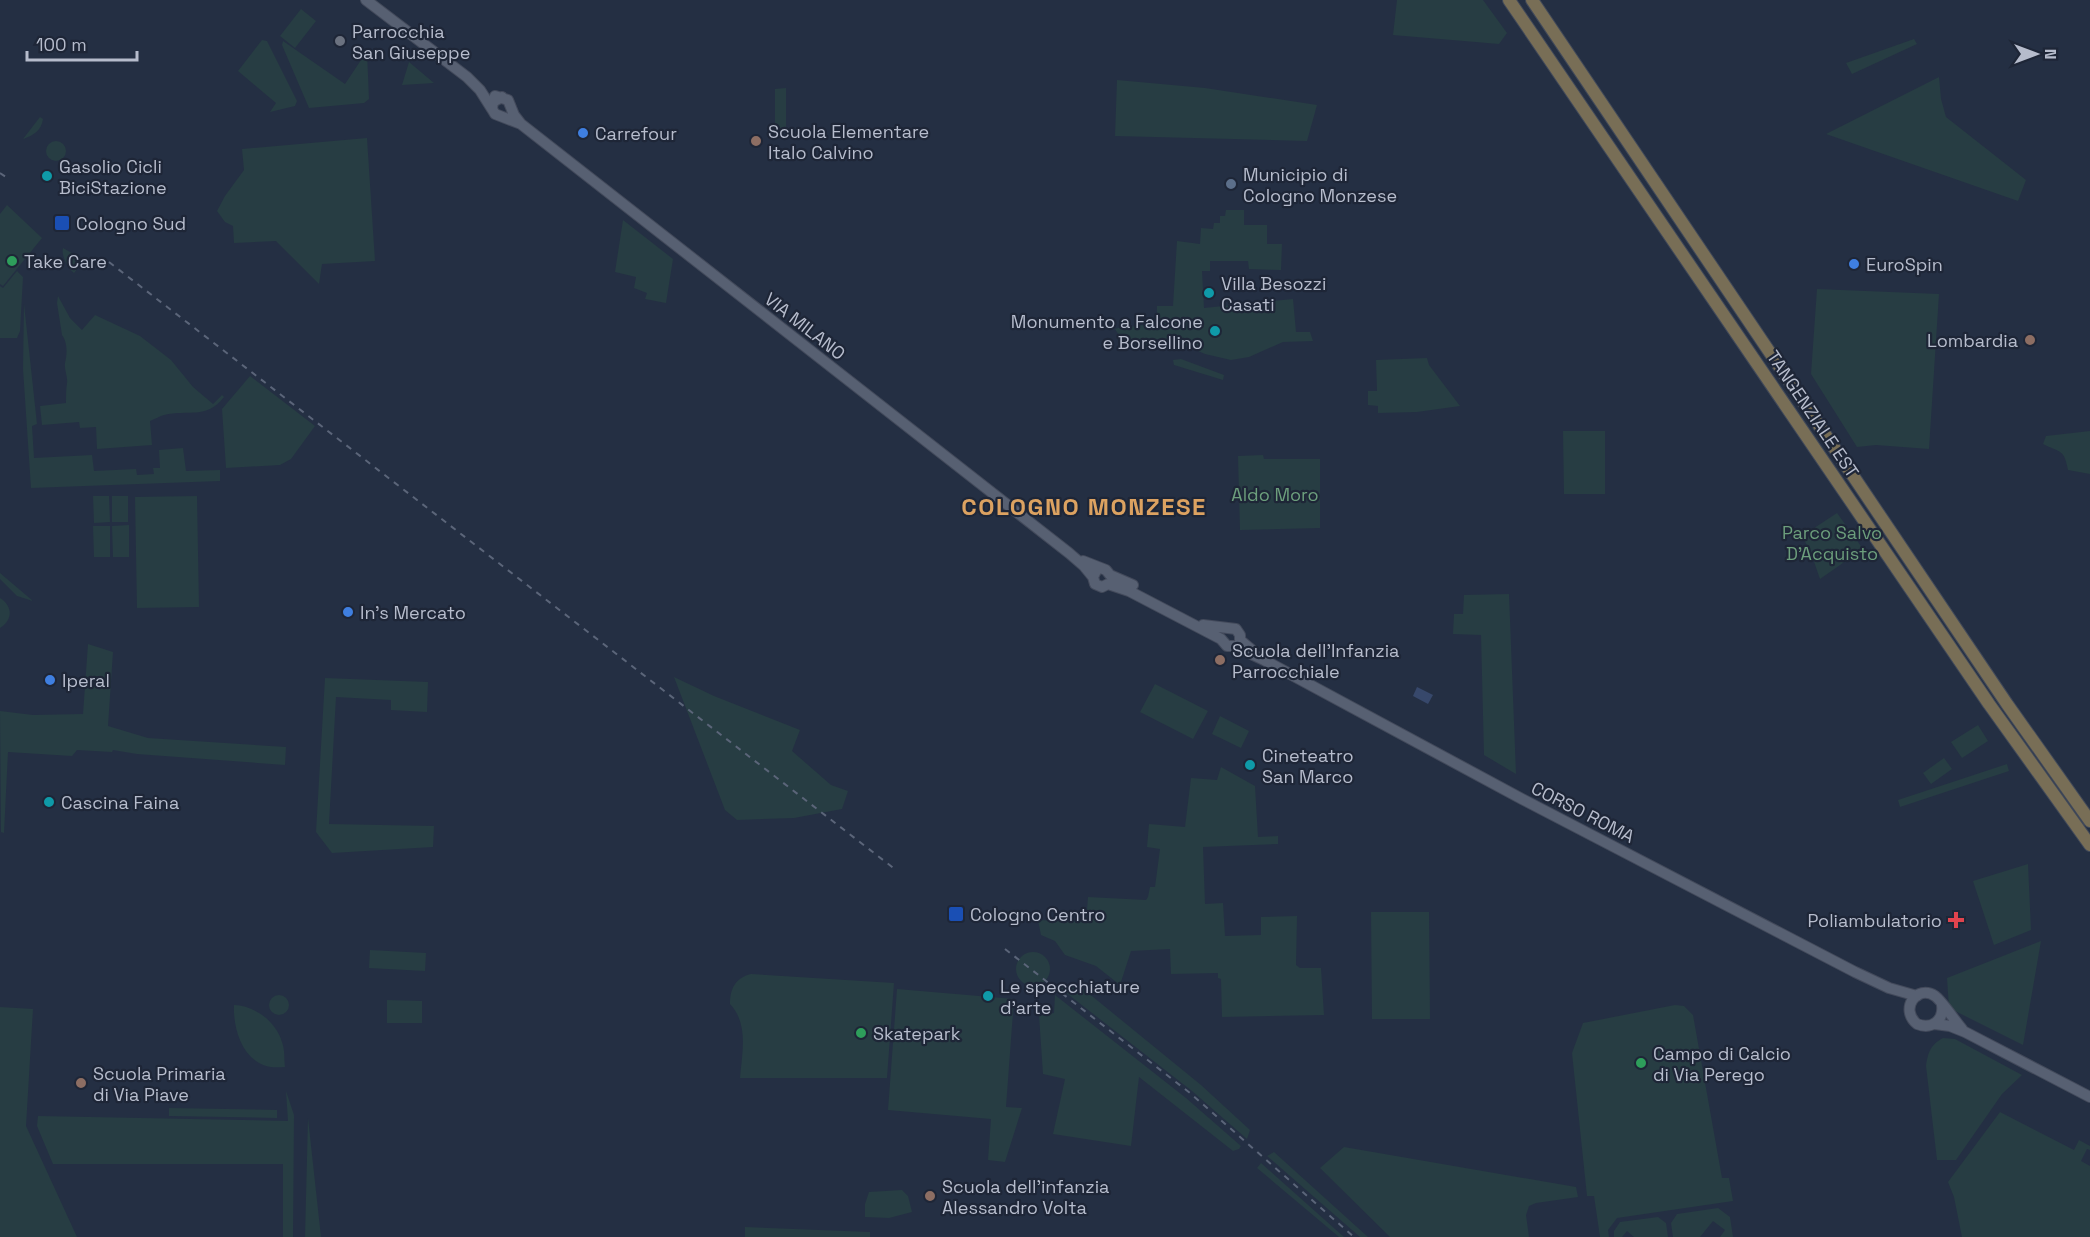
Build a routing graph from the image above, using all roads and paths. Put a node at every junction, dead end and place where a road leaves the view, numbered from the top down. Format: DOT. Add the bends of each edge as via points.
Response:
graph roads {
  1 [pos="366,0"];
  2 [pos="1509,0"];
  3 [pos="1532,0"];
  4 [pos="480,90"];
  5 [pos="502,97"];
  6 [pos="492,109"];
  7 [pos="507,113"];
  8 [pos="1103,576"];
  9 [pos="1223,634"];
  10 [pos="1237,643"];
  11 [pos="2090,821"];
  12 [pos="2090,845"];
  13 [pos="1889,988"];
  14 [pos="1917,996"];
  15 [pos="1942,1005"];
  16 [pos="1909,1012"];
  17 [pos="1935,1024"];
  18 [pos="1965,1032"];
  19 [pos="2090,1097"];
  1 -- 4 [label="main road, VIA MILANO"];
  2 -- 12 [label="highway, TANGENZIALE EST" via="1989,704"];
  3 -- 11 [label="highway, TANGENZIALE EST"];
  4 -- 5 [label="main road, VIA MILANO"];
  4 -- 6 [label="main road, VIA MILANO"];
  5 -- 6 [label="main road" via="495,100"];
  5 -- 7 [label="main road, VIA MILANO" via="508,100"];
  6 -- 7 [label="main road, VIA MILANO" via="497,116"];
  7 -- 8 [label="main road, VIA MILANO"];
  8 -- 9 [label="main road, CORSO ROMA" via="1191,622"];
  9 -- 10 [label="main road, CORSO ROMA" via="1224,645"];
  9 -- 10 [label="main road, CORSO ROMA" via="1229,627 1236,629 1240,635"];
  10 -- 13 [label="main road, CORSO ROMA" via="1522,799"];
  13 -- 14 [label="main road, CORSO ROMA"];
  13 -- 16 [label="main road, CORSO ROMA"];
  14 -- 15 [label="main road" via="1931,994"];
  14 -- 16 [label="main road"];
  15 -- 17 [label="main road" via="1941,1017"];
  15 -- 18 [label="main road"];
  16 -- 17 [label="main road" via="1920,1025"];
  17 -- 18 [label="main road"];
  18 -- 19 [label="main road"];
}
